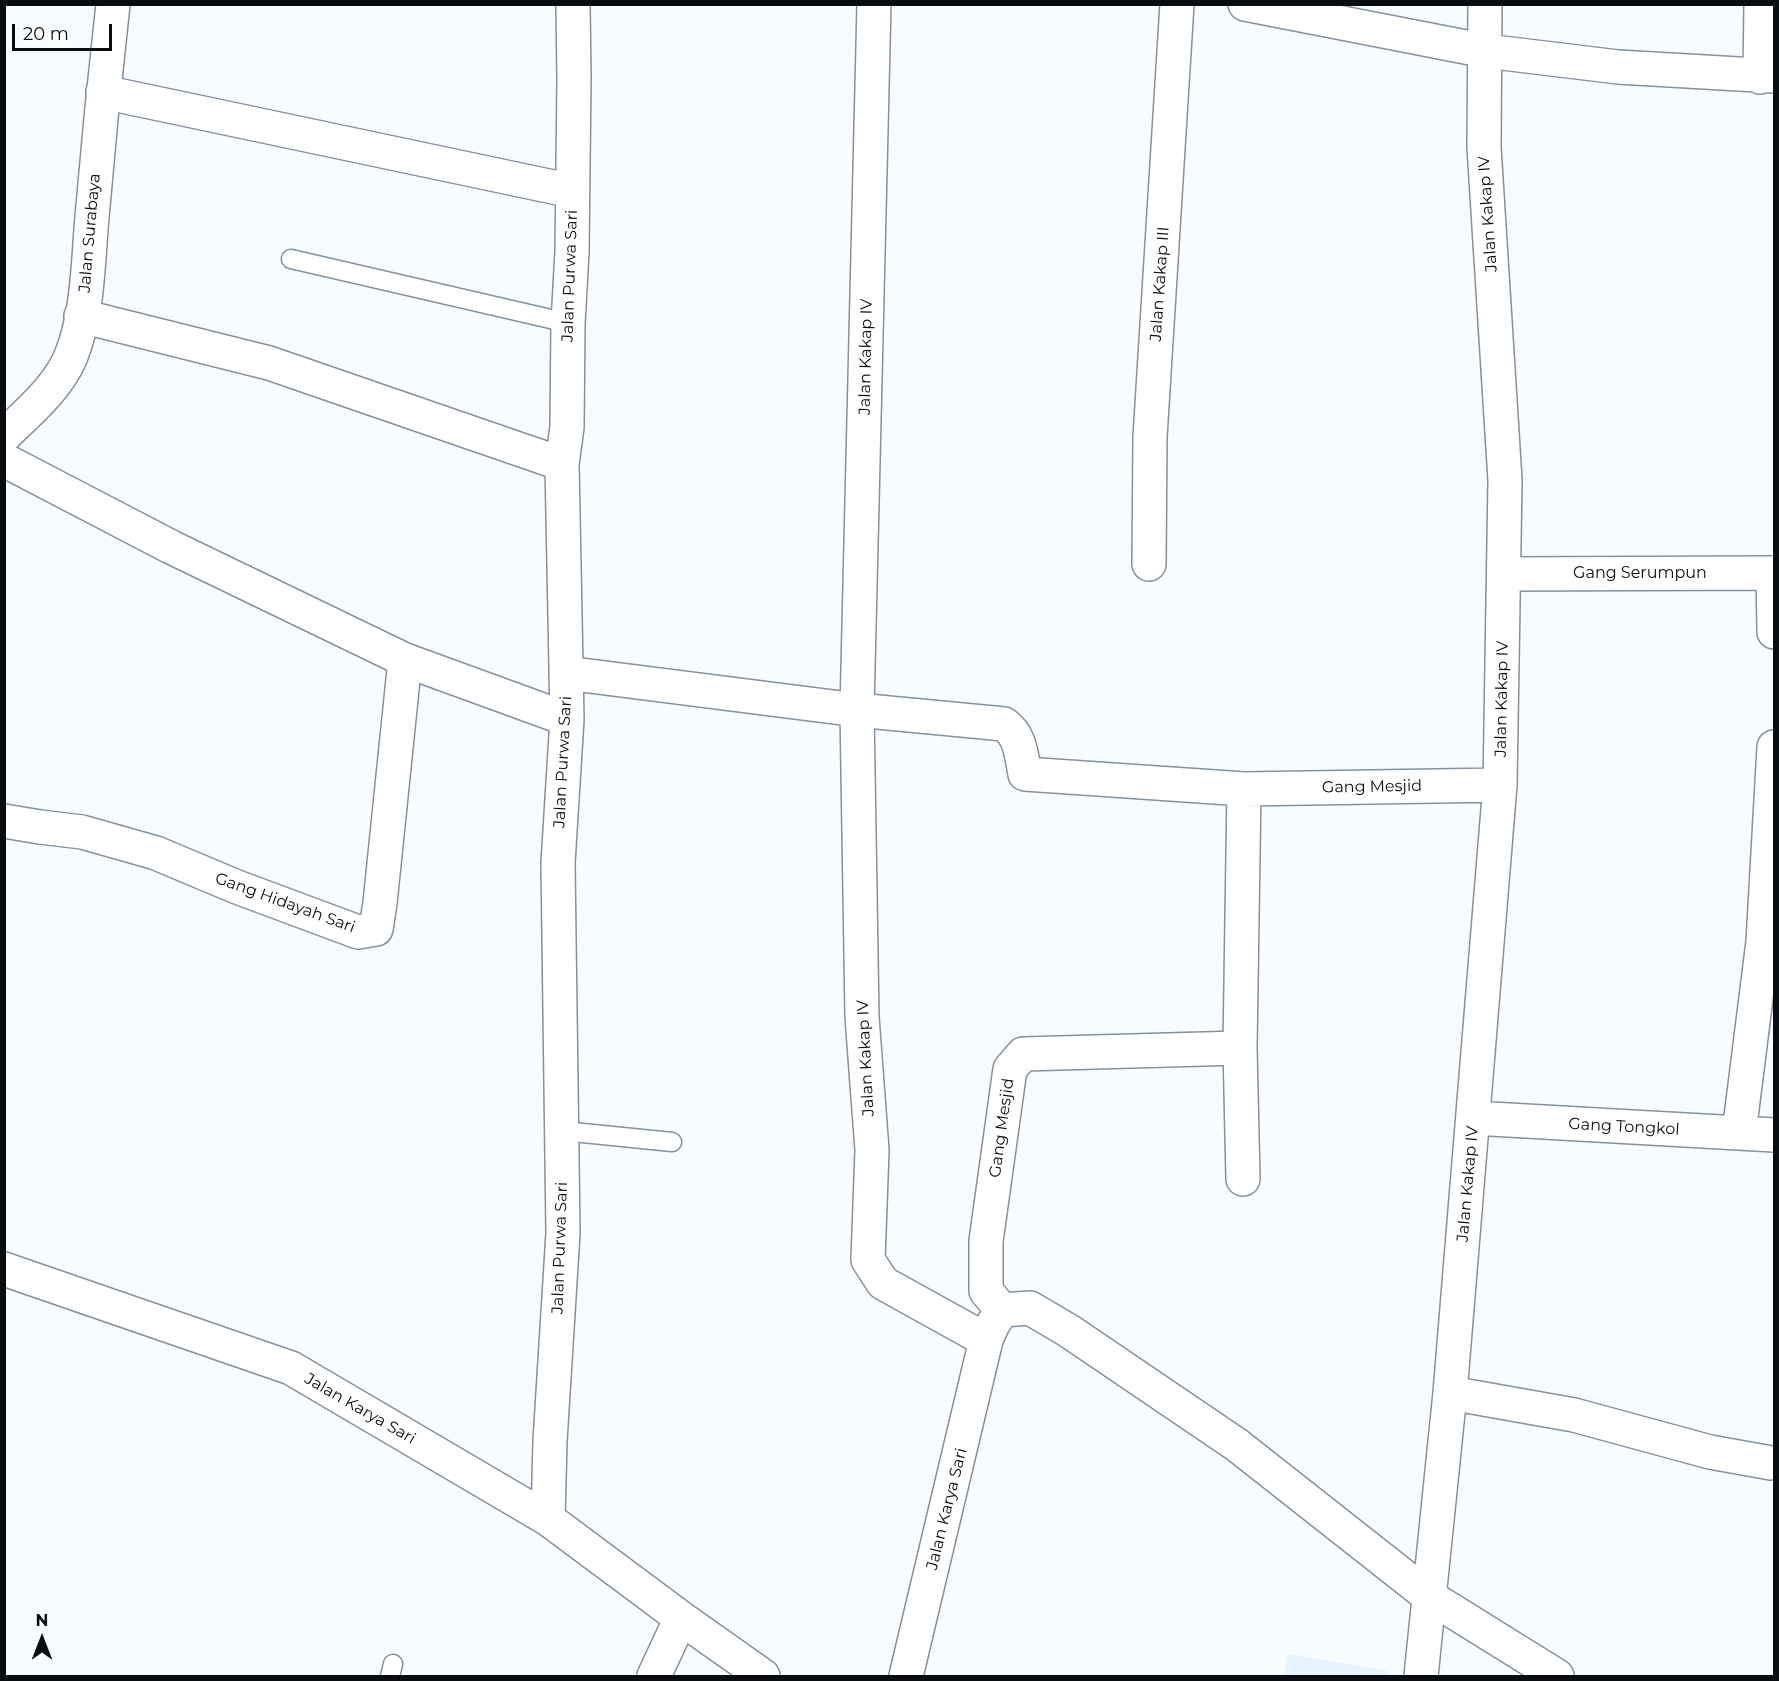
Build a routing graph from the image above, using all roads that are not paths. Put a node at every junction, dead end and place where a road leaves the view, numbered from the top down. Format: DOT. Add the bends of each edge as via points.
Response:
graph roads {
  1 [pos="113,4"];
  2 [pos="573,4"];
  3 [pos="874,4"];
  4 [pos="1177,4"];
  5 [pos="1245,4"];
  6 [pos="1485,4"];
  7 [pos="1761,4"];
  8 [pos="1486,51"];
  9 [pos="1767,76"];
  10 [pos="103,92"];
  11 [pos="572,192"];
  12 [pos="291,259"];
  13 [pos="81,316"];
  14 [pos="568,323"];
  15 [pos="4,436"];
  16 [pos="4,460"];
  17 [pos="562,464"];
  18 [pos="1149,564"];
  19 [pos="1774,573"];
  20 [pos="1504,574"];
  21 [pos="1774,632"];
  22 [pos="405,660"];
  23 [pos="566,673"];
  24 [pos="857,710"];
  25 [pos="567,720"];
  26 [pos="1774,747"];
  27 [pos="1500,785"];
  28 [pos="1244,789"];
  29 [pos="4,821"];
  30 [pos="1240,1048"];
  31 [pos="1473,1118"];
  32 [pos="563,1131"];
  33 [pos="1739,1133"];
  34 [pos="1774,1135"];
  35 [pos="672,1142"];
  36 [pos="1243,1179"];
  37 [pos="4,1269"];
  38 [pos="1002,1310"];
  39 [pos="986,1340"];
  40 [pos="1450,1393"];
  41 [pos="1771,1464"];
  42 [pos="548,1519"];
  43 [pos="1430,1597"];
  44 [pos="681,1618"];
  45 [pos="654,1677"];
  46 [pos="763,1677"];
  47 [pos="906,1677"];
  48 [pos="1421,1677"];
  49 [pos="1557,1677"];
  1 -- 10 [label="street, Jalan Surabaya"];
  2 -- 11 [label="street, Jalan Purwa Sari"];
  3 -- 24 [label="street, Jalan Kakap IV"];
  4 -- 18 [label="street, Jalan Kakap III" via="1150,437"];
  5 -- 8 [label="street"];
  6 -- 8 [label="street, Jalan Kakap IV"];
  7 -- 9 [label="street"];
  8 -- 9 [label="street" via="1618,67"];
  8 -- 20 [label="street, Jalan Kakap IV" via="1484,147 1505,480"];
  10 -- 11 [label="street"];
  10 -- 13 [label="street, Jalan Surabaya"];
  11 -- 14 [label="street, Jalan Purwa Sari"];
  12 -- 14 [label="lane"];
  13 -- 15 [label="street, Jalan Surabaya" via="70,357 53,387"];
  13 -- 17 [label="street" via="268,363"];
  14 -- 17 [label="street, Jalan Purwa Sari" via="567,427"];
  16 -- 22 [label="street" via="171,547"];
  17 -- 23 [label="street, Jalan Purwa Sari"];
  19 -- 20 [label="street, Gang Serumpun"];
  19 -- 21 [label="street"];
  20 -- 27 [label="street, Jalan Kakap IV"];
  22 -- 25 [label="street"];
  22 -- 29 [label="street, Gang Hidayah Sari" via="376,929 358,932 145,850 82,832"];
  23 -- 24 [label="street"];
  23 -- 25 [label="street, Jalan Purwa Sari"];
  24 -- 28 [label="street, Gang Mesjid" via="1004,724 1017,737 1025,774"];
  24 -- 39 [label="street, Jalan Kakap IV" via="862,1017 872,1150 868,1260 883,1283"];
  25 -- 32 [label="street, Jalan Purwa Sari" via="558,863"];
  26 -- 33 [label="street" via="1762,942"];
  27 -- 28 [label="street, Gang Mesjid"];
  27 -- 31 [label="street, Jalan Kakap IV"];
  28 -- 30 [label="street"];
  30 -- 36 [label="street"];
  30 -- 38 [label="street, Gang Mesjid" via="1023,1054 1010,1069 986,1241 986,1291"];
  31 -- 33 [label="street, Gang Tongkol"];
  31 -- 40 [label="street, Jalan Kakap IV"];
  32 -- 35 [label="lane"];
  32 -- 42 [label="street, Jalan Purwa Sari" via="563,1233"];
  33 -- 34 [label="street, Gang Tongkol"];
  37 -- 42 [label="street, Jalan Karya Sari" via="291,1368"];
  38 -- 39 [label="street, Jalan Karya Sari"];
  38 -- 43 [label="street" via="1030,1308 1069,1331 1237,1445"];
  39 -- 47 [label="street, Jalan Karya Sari"];
  40 -- 41 [label="street" via="1574,1415 1710,1452"];
  40 -- 43 [label="street, Jalan Kakap IV"];
  42 -- 44 [label="street, Jalan Karya Sari"];
  43 -- 48 [label="street, Jalan Kakap IV"];
  43 -- 49 [label="street"];
  44 -- 45 [label="street"];
  44 -- 46 [label="street, Jalan Karya Sari"];
}
